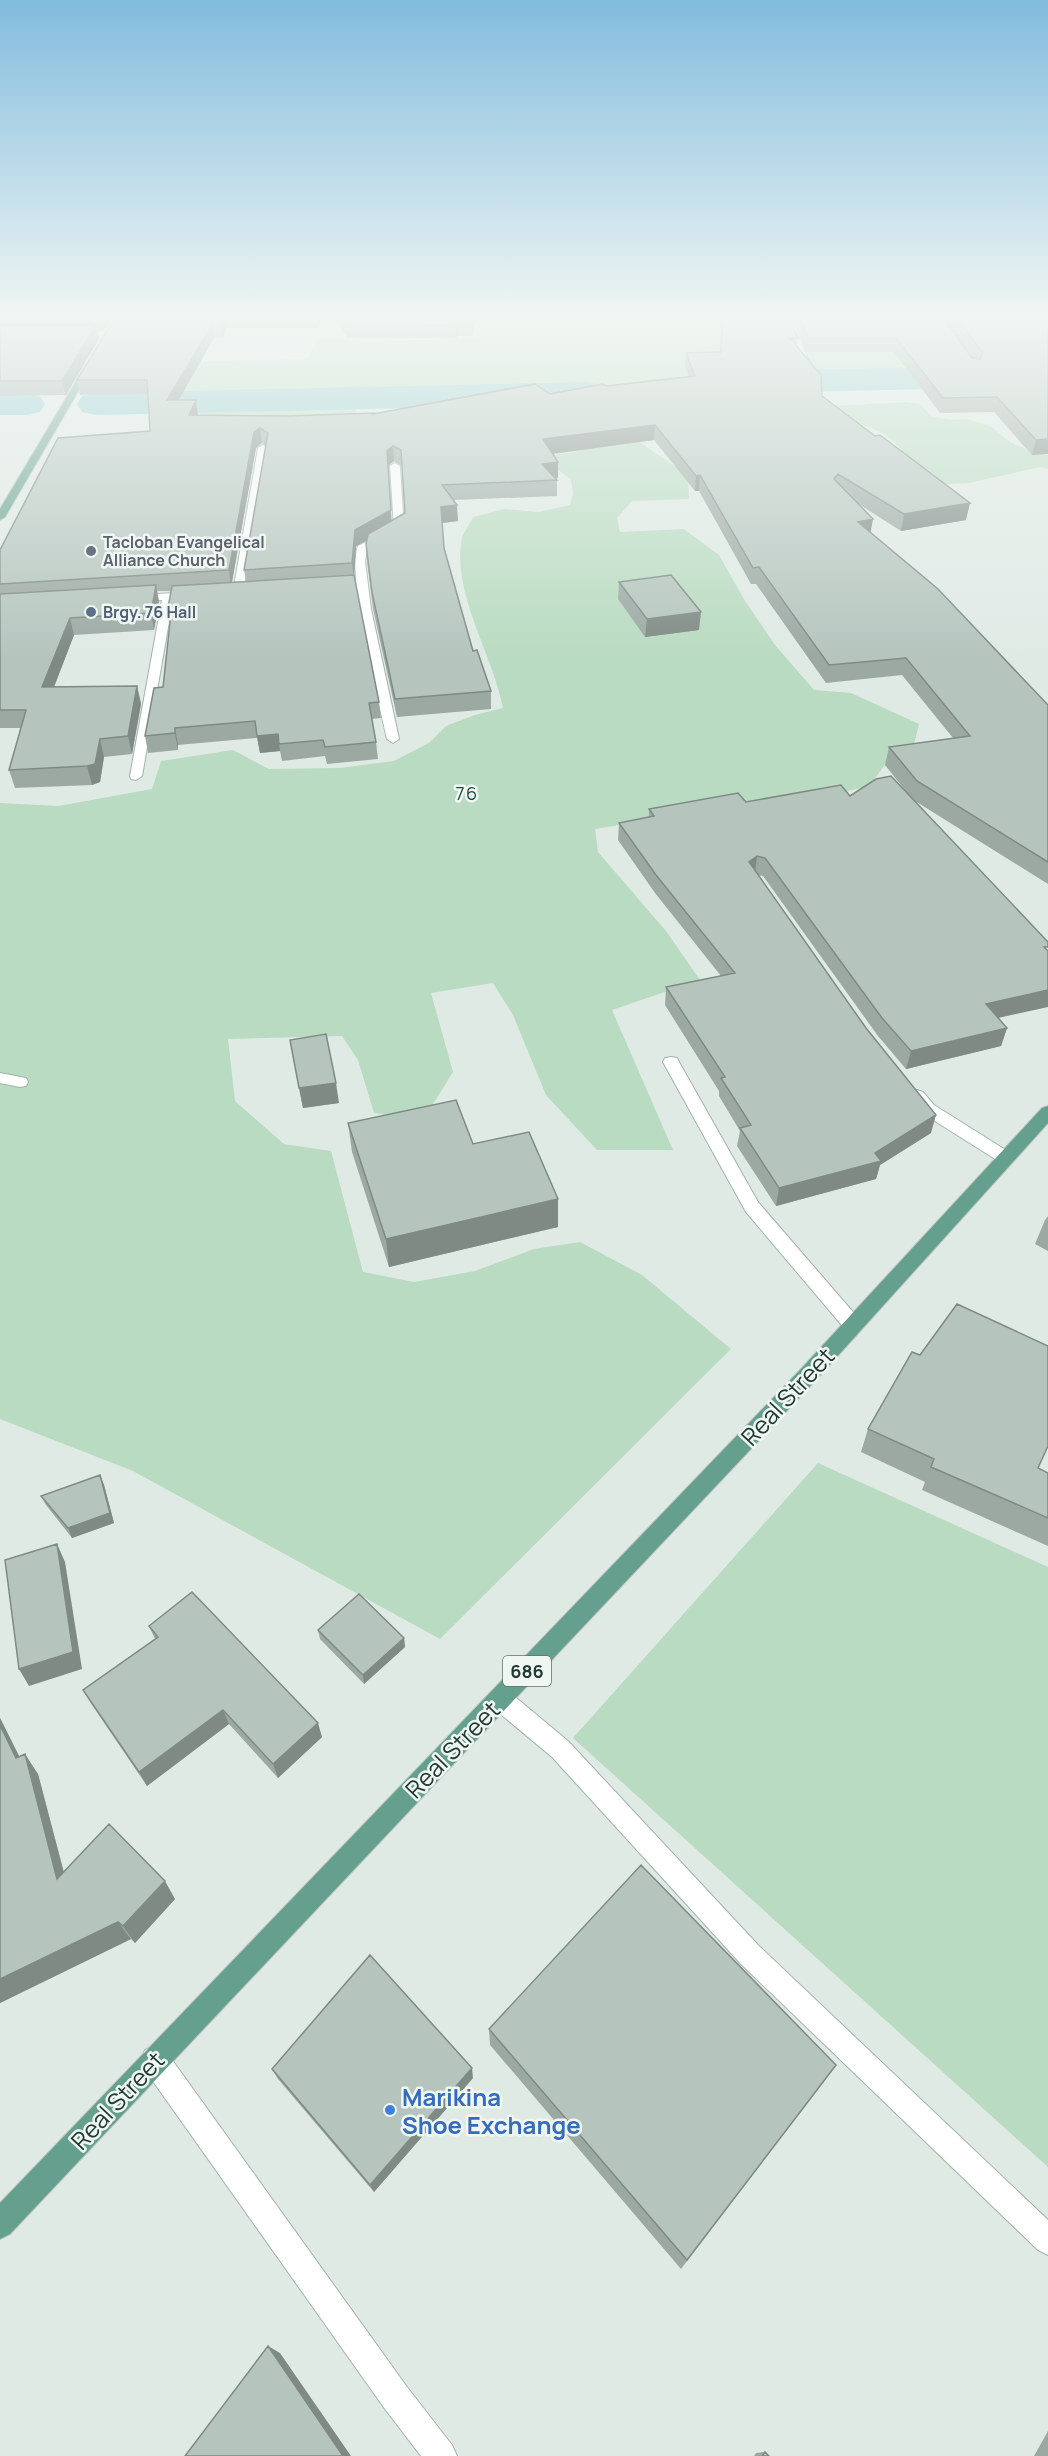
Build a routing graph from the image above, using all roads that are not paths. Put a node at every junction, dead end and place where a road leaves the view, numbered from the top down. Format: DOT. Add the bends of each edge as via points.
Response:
graph roads {
  1 [pos="52,429"];
  2 [pos="263,448"];
  3 [pos="395,466"];
  4 [pos="1,513"];
  5 [pos="238,592"];
  6 [pos="203,594"];
  7 [pos="168,597"];
  8 [pos="124,599"];
  9 [pos="393,739"];
  10 [pos="136,776"];
  11 [pos="670,1062"];
  12 [pos="0,1078"];
  13 [pos="20,1082"];
  14 [pos="906,1083"];
  15 [pos="1048,1112"];
  16 [pos="1006,1158"];
  17 [pos="852,1324"];
  18 [pos="500,1699"];
  19 [pos="155,2060"];
  20 [pos="0,2224"];
  21 [pos="1048,2240"];
  22 [pos="441,2456"];
  1 -- 4 [label="main road"];
  2 -- 5 [label="street"];
  3 -- 9 [label="street" via="399,529 362,548 356,585"];
  6 -- 7 [label="street"];
  7 -- 8 [label="street"];
  7 -- 10 [label="street"];
  11 -- 17 [label="street" via="752,1207"];
  12 -- 13 [label="street"];
  14 -- 16 [label="street" via="928,1109"];
  15 -- 16 [label="main road, Real Street / 686"];
  16 -- 17 [label="main road, Real Street / 686"];
  17 -- 18 [label="main road, Real Street / 686"];
  18 -- 19 [label="main road, Real Street / 686"];
  18 -- 21 [label="street" via="560,1749 750,1955"];
  19 -- 20 [label="main road, Real Street / 686"];
  19 -- 22 [label="street"];
}
